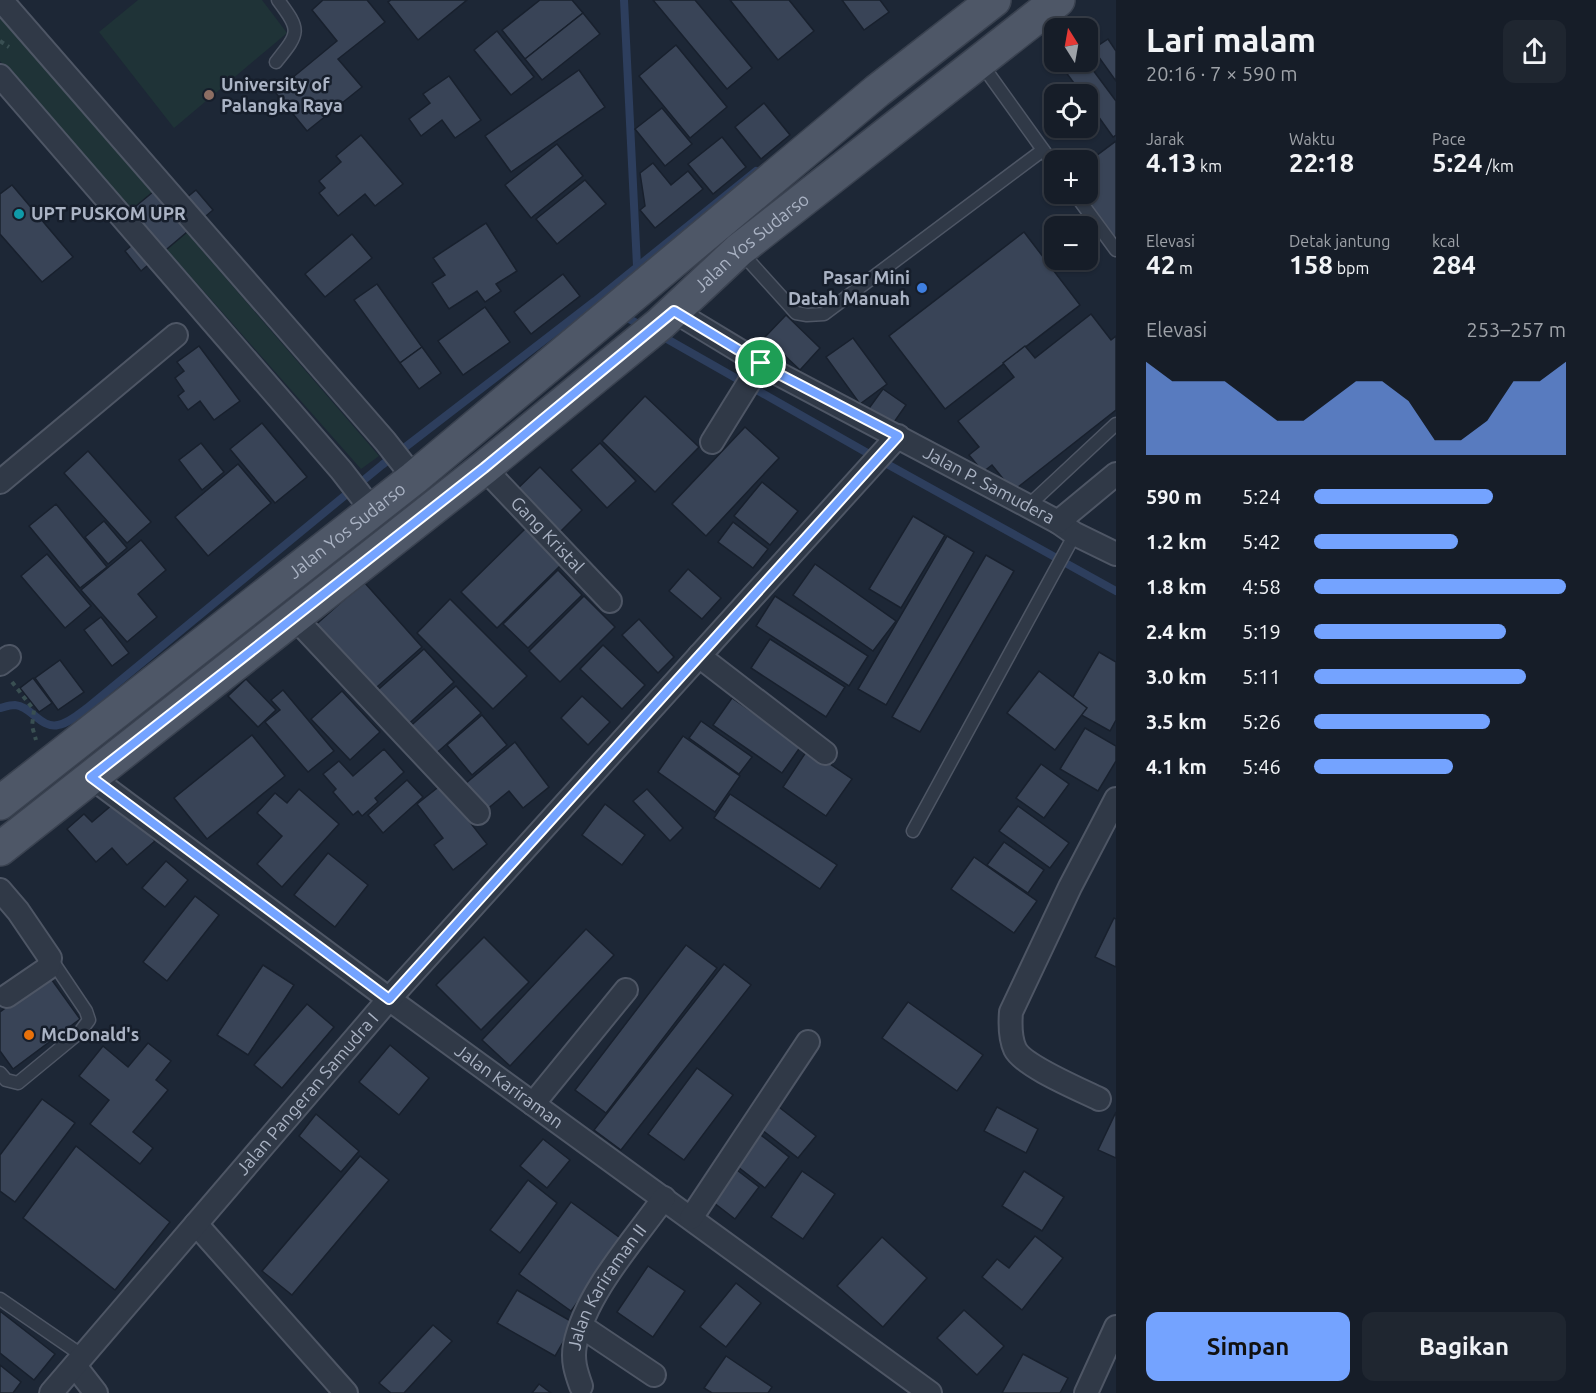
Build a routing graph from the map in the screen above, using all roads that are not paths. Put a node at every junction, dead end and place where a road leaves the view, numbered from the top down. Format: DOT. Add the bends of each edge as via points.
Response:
graph roads {
  1 [pos="1,0"];
  2 [pos="278,0"];
  3 [pos="994,0"];
  4 [pos="1058,0"];
  5 [pos="979,61"];
  6 [pos="276,62"];
  7 [pos="0,76"];
  8 [pos="1043,150"];
  9 [pos="1082,204"];
  10 [pos="739,250"];
  11 [pos="1116,250"];
  12 [pos="657,326"];
  13 [pos="176,335"];
  14 [pos="761,363"];
  15 [pos="1116,424"];
  16 [pos="898,436"];
  17 [pos="712,442"];
  18 [pos="484,468"];
  19 [pos="1116,474"];
  20 [pos="414,478"];
  21 [pos="0,482"];
  22 [pos="1028,506"];
  23 [pos="372,510"];
  24 [pos="1066,528"];
  25 [pos="1116,554"];
  26 [pos="610,601"];
  27 [pos="295,618"];
  28 [pos="699,656"];
  29 [pos="825,753"];
  30 [pos="91,777"];
  31 [pos="1116,799"];
  32 [pos="0,803"];
  33 [pos="478,813"];
  34 [pos="914,831"];
  35 [pos="0,849"];
  36 [pos="0,890"];
  37 [pos="50,958"];
  38 [pos="626,990"];
  39 [pos="4,996"];
  40 [pos="389,999"];
  41 [pos="808,1041"];
  42 [pos="0,1073"];
  43 [pos="1099,1099"];
  44 [pos="533,1104"];
  45 [pos="664,1198"];
  46 [pos="691,1218"];
  47 [pos="196,1224"];
  48 [pos="0,1299"];
  49 [pos="581,1326"];
  50 [pos="1116,1327"];
  51 [pos="79,1361"];
  52 [pos="654,1375"];
  53 [pos="580,1386"];
  54 [pos="51,1393"];
  55 [pos="96,1393"];
  56 [pos="346,1393"];
  57 [pos="930,1393"];
  58 [pos="1086,1393"];
  1 -- 20 [label="street"];
  2 -- 6 [label="lane" via="295,27 295,38"];
  3 -- 20 [label="main road, Jalan Yos Sudarso" via="877,91"];
  4 -- 5 [label="main road, Jalan Yos Sudarso"];
  5 -- 8 [label="lane"];
  5 -- 10 [label="main road, Jalan Yos Sudarso"];
  7 -- 23 [label="street"];
  8 -- 10 [label="lane" via="824,314 796,313"];
  9 -- 11 [label="lane"];
  10 -- 12 [label="main road, Jalan Yos Sudarso"];
  12 -- 14 [label="street, Jalan P. Samudera"];
  12 -- 18 [label="main road, Jalan Yos Sudarso"];
  13 -- 21 [label="street"];
  14 -- 16 [label="street, Jalan P. Samudera"];
  14 -- 17 [label="street"];
  15 -- 22 [label="lane"];
  16 -- 22 [label="street, Jalan P. Samudera"];
  16 -- 28 [label="street, Jalan Pangeran Samudra I"];
  18 -- 26 [label="street, Gang Kristal"];
  18 -- 27 [label="main road, Jalan Yos Sudarso"];
  19 -- 24 [label="street"];
  20 -- 23 [label="main road, Jalan Yos Sudarso"];
  22 -- 24 [label="street, Jalan P. Samudera"];
  23 -- 32 [label="main road, Jalan Yos Sudarso"];
  24 -- 25 [label="street, Jalan P. Samudera"];
  24 -- 34 [label="lane" via="1051,579"];
  27 -- 30 [label="main road, Jalan Yos Sudarso"];
  27 -- 33 [label="street"];
  28 -- 29 [label="street"];
  28 -- 40 [label="street, Jalan Pangeran Samudra I"];
  30 -- 35 [label="main road, Jalan Yos Sudarso"];
  30 -- 40 [label="street, Jalan Kariraman"];
  31 -- 43 [label="street" via="1011,1012 1010,1029 1016,1051 1032,1065"];
  36 -- 37 [label="street"];
  37 -- 39 [label="street" via="48,968"];
  37 -- 42 [label="lane" via="89,1020 80,1032 18,1083 6,1080"];
  38 -- 44 [label="street"];
  40 -- 44 [label="street, Jalan Kariraman"];
  40 -- 47 [label="street, Jalan Pangeran Samudra I"];
  41 -- 46 [label="street"];
  44 -- 45 [label="street, Jalan Kariraman"];
  45 -- 46 [label="street, Jalan Kariraman"];
  45 -- 49 [label="street, Jalan Kariraman II" via="599,1288"];
  46 -- 57 [label="street, Jalan Kariraman"];
  47 -- 51 [label="street, Jalan Pangeran Samudra I"];
  47 -- 56 [label="street"];
  48 -- 51 [label="lane"];
  49 -- 52 [label="street"];
  49 -- 53 [label="street, Jalan Kariraman II" via="574,1367"];
  50 -- 58 [label="street"];
  51 -- 54 [label="street, Jalan Pangeran Samudra I"];
  51 -- 55 [label="street"];
}
